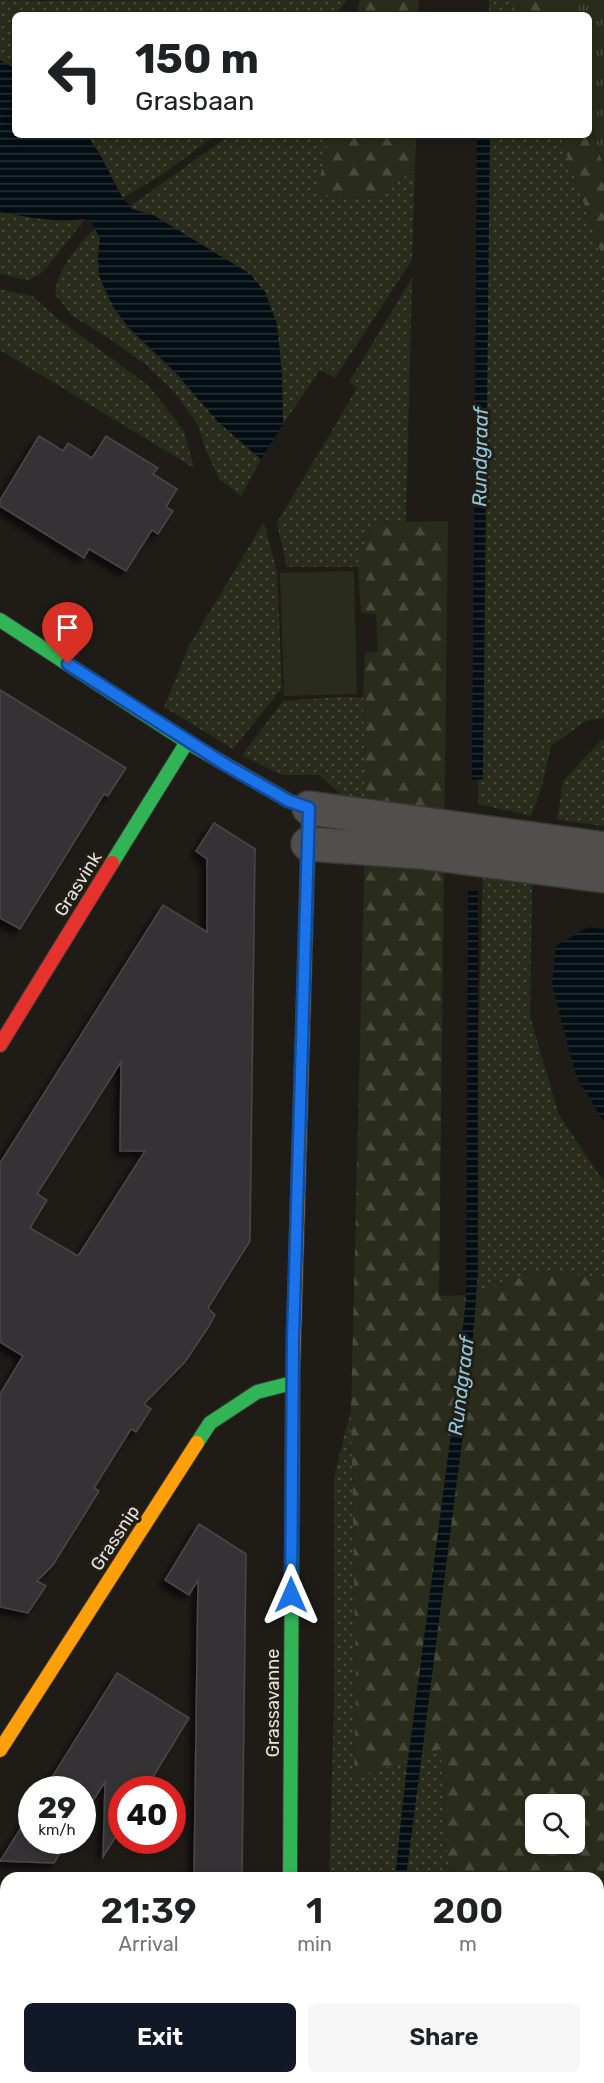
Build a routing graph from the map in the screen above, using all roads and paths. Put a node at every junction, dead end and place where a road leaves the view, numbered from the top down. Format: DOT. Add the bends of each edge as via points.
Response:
graph roads {
  1 [pos="0,620"];
  2 [pos="187,742"];
  3 [pos="309,808"];
  4 [pos="308,844"];
  5 [pos="604,849"];
  6 [pos="604,876"];
  7 [pos="0,1045"];
  8 [pos="292,1383"];
  9 [pos="0,1750"];
  10 [pos="290,1872"];
  1 -- 2 [label="street"];
  2 -- 3 [label="street" via="289,801"];
  2 -- 7 [label="street, Grasvink"];
  3 -- 4 [label="street, Grassavanne"];
  3 -- 5 [label="street"];
  4 -- 6 [label="street" via="421,852"];
  4 -- 8 [label="street, Grassavanne"];
  8 -- 9 [label="street, Grassnip" via="257,1392 210,1423"];
  8 -- 10 [label="street, Grassavanne"];
}
